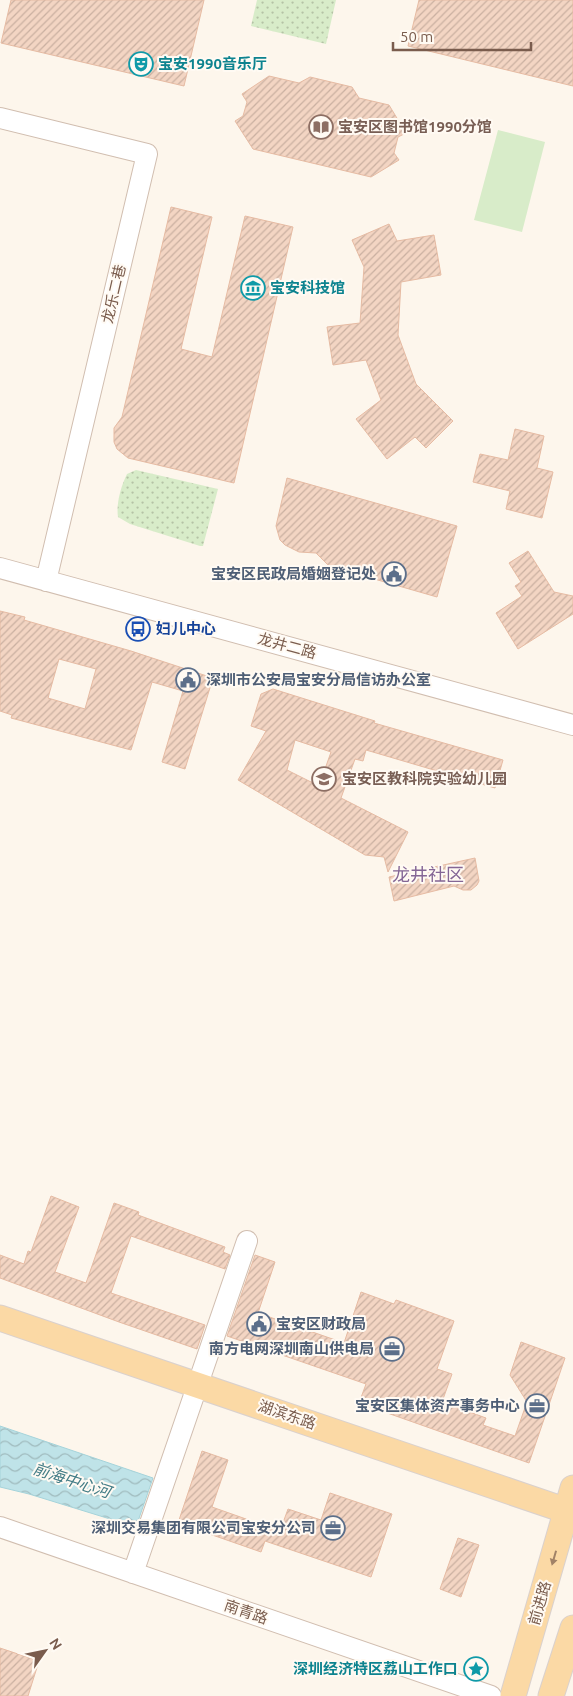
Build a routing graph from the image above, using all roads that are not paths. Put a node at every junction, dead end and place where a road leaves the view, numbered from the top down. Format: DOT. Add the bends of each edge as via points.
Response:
graph roads {
  1 [pos="0,118"];
  2 [pos="0,568"];
  3 [pos="46,581"];
  4 [pos="573,725"];
  5 [pos="247,1241"];
  6 [pos="0,1318"];
  7 [pos="198,1385"];
  8 [pos="571,1504"];
  9 [pos="0,1527"];
  10 [pos="133,1573"];
  11 [pos="573,1628"];
  12 [pos="492,1696"];
  13 [pos="513,1696"];
  14 [pos="551,1696"];
  1 -- 3 [label="street, 龙乐二巷" via="147,154"];
  2 -- 3 [label="street, 龙井二路"];
  3 -- 4 [label="street, 龙井二路"];
  5 -- 7 [label="street"];
  6 -- 7 [label="main road, 湖滨东路"];
  7 -- 8 [label="main road, 湖滨东路"];
  7 -- 10 [label="street"];
  8 -- 13 [label="main road, 前进路, one-way"];
  9 -- 10 [label="street, 南青路"];
  10 -- 12 [label="street, 南青路"];
  11 -- 14 [label="main road"];
}
